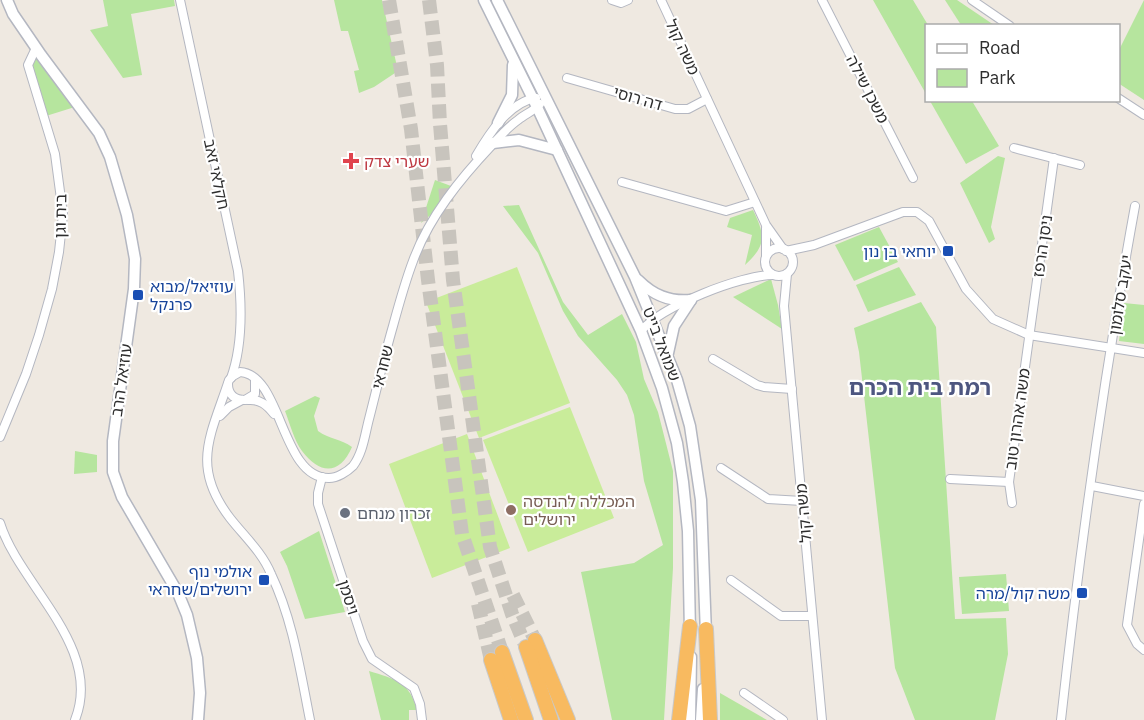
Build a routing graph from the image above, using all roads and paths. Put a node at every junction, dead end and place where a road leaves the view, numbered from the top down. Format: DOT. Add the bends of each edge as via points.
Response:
graph roads {
  1 [pos="7,0"];
  2 [pos="180,0"];
  3 [pos="484,0"];
  4 [pos="497,0"];
  5 [pos="612,0"];
  6 [pos="628,0"];
  7 [pos="661,0"];
  8 [pos="822,0"];
  9 [pos="972,0"];
  10 [pos="1007,24"];
  11 [pos="36,48"];
  12 [pos="512,59"];
  13 [pos="567,78"];
  14 [pos="546,97"];
  15 [pos="707,99"];
  16 [pos="1120,99"];
  17 [pos="535,103"];
  18 [pos="1144,115"];
  19 [pos="498,123"];
  20 [pos="493,143"];
  21 [pos="1014,148"];
  22 [pos="557,150"];
  23 [pos="1054,158"];
  24 [pos="1080,165"];
  25 [pos="465,175"];
  26 [pos="913,178"];
  27 [pos="622,182"];
  28 [pos="755,202"];
  29 [pos="1136,206"];
  30 [pos="766,225"];
  31 [pos="814,245"];
  32 [pos="785,250"];
  33 [pos="766,259"];
  34 [pos="793,264"];
  35 [pos="787,274"];
  36 [pos="774,275"];
  37 [pos="635,277"];
  38 [pos="742,279"];
  39 [pos="691,300"];
  40 [pos="784,306"];
  41 [pos="653,319"];
  42 [pos="640,331"];
  43 [pos="1029,335"];
  44 [pos="1112,348"];
  45 [pos="239,350"];
  46 [pos="1144,353"];
  47 [pos="668,356"];
  48 [pos="713,359"];
  49 [pos="253,378"];
  50 [pos="230,381"];
  51 [pos="792,389"];
  52 [pos="245,400"];
  53 [pos="279,420"];
  54 [pos="211,435"];
  55 [pos="0,437"];
  56 [pos="721,468"];
  57 [pos="321,477"];
  58 [pos="950,479"];
  59 [pos="1009,482"];
  60 [pos="1092,486"];
  61 [pos="1144,496"];
  62 [pos="802,501"];
  63 [pos="1012,503"];
  64 [pos="1144,504"];
  65 [pos="0,523"];
  66 [pos="731,580"];
  67 [pos="812,616"];
  68 [pos="690,626"];
  69 [pos="706,629"];
  70 [pos="1144,650"];
  71 [pos="744,693"];
  72 [pos="75,720"];
  73 [pos="198,720"];
  74 [pos="310,720"];
  75 [pos="422,720"];
  76 [pos="511,720"];
  77 [pos="526,720"];
  78 [pos="551,720"];
  79 [pos="568,720"];
  80 [pos="679,720"];
  81 [pos="690,720"];
  82 [pos="701,720"];
  83 [pos="710,720"];
  84 [pos="783,720"];
  85 [pos="822,720"];
  86 [pos="1061,720"];
  1 -- 11 [label="street"];
  2 -- 45 [label="street, חקלאי זאב" via="238,271"];
  3 -- 12 [label="street, שמואל בייט"];
  4 -- 14 [label="street, שמואל בייט"];
  5 -- 6 [label="street"];
  7 -- 15 [label="street, משה קול"];
  8 -- 26 [label="street, משכן שילה"];
  9 -- 10 [label="street"];
  11 -- 55 [label="street, בית וגן" via="28,65 55,154 62,198 61,232 52,289 39,335"];
  11 -- 73 [label="street, עוזיאל הרב" via="99,133 127,215 135,259 134,289 113,441 113,472 122,497 187,615 197,658"];
  12 -- 17 [label="street, שמואל בייט"];
  12 -- 19 [label="street" via="512,95"];
  13 -- 15 [label="street, דה רוסי" via="675,109 688,109"];
  14 -- 17 [label="street"];
  14 -- 37 [label="street, שמואל בייט"];
  15 -- 28 [label="street, משה קול"];
  16 -- 18 [label="street"];
  17 -- 19 [label="street, שחראי"];
  17 -- 20 [label="street, שחראי"];
  17 -- 22 [label="street, שמואל בייט"];
  19 -- 25 [label="street, שחראי"];
  20 -- 22 [label="street" via="519,140"];
  20 -- 25 [label="street, שחראי"];
  21 -- 23 [label="street"];
  22 -- 42 [label="street, שמואל בייט"];
  23 -- 24 [label="street"];
  23 -- 43 [label="street, ניסן הרפז"];
  25 -- 57 [label="street, שחראי" via="428,228 413,260 358,458 345,472"];
  27 -- 28 [label="street" via="726,212"];
  28 -- 30 [label="street, משה קול"];
  29 -- 44 [label="street, יעקב סלומון"];
  30 -- 32 [label="street, משה קול"];
  30 -- 33 [label="street, משה קול"];
  31 -- 32 [label="street"];
  31 -- 34 [label="street"];
  31 -- 43 [label="street" via="903,212 917,212 929,220 963,284 984,311 1005,326"];
  32 -- 33 [label="street" via="773,250"];
  32 -- 34 [label="street"];
  33 -- 36 [label="street" via="767,269"];
  33 -- 38 [label="street"];
  34 -- 35 [label="street"];
  35 -- 36 [label="street"];
  35 -- 40 [label="street, משה קול"];
  36 -- 38 [label="street"];
  36 -- 40 [label="street, משה קול"];
  37 -- 39 [label="street" via="662,297"];
  37 -- 41 [label="street, שמואל בייט"];
  38 -- 39 [label="street"];
  39 -- 41 [label="street"];
  39 -- 47 [label="street" via="674,326"];
  40 -- 51 [label="street, משה קול"];
  41 -- 42 [label="street"];
  41 -- 47 [label="street, שמואל בייט"];
  42 -- 68 [label="street, שמואל בייט" via="667,403 680,462 688,531"];
  43 -- 44 [label="street"];
  43 -- 59 [label="street, משה אהרון טוב"];
  44 -- 46 [label="street"];
  44 -- 60 [label="street"];
  45 -- 49 [label="street"];
  45 -- 50 [label="street"];
  47 -- 69 [label="street, שמואל בייט" via="690,426 699,475"];
  48 -- 51 [label="street" via="757,385"];
  49 -- 50 [label="street" via="240,372"];
  49 -- 52 [label="street" via="255,393"];
  49 -- 53 [label="street" via="267,393"];
  50 -- 52 [label="street" via="232,397"];
  50 -- 54 [label="street"];
  51 -- 62 [label="street, משה קול"];
  52 -- 53 [label="street" via="263,403"];
  52 -- 54 [label="street" via="224,412"];
  53 -- 57 [label="street" via="299,461"];
  54 -- 74 [label="street" via="206,459 208,477 229,516 272,574 297,647"];
  56 -- 62 [label="street" via="768,499"];
  57 -- 75 [label="street, ויסמן" via="318,504 368,652 418,695"];
  58 -- 59 [label="street"];
  59 -- 63 [label="street, משה אהרון טוב"];
  60 -- 61 [label="street"];
  60 -- 86 [label="street"];
  62 -- 67 [label="street, משה קול"];
  64 -- 70 [label="street" via="1127,625"];
  65 -- 72 [label="street" via="5,539 58,620 74,653 80,686"];
  66 -- 67 [label="street" via="781,616"];
  67 -- 85 [label="street, משה קול"];
  68 -- 80 [label="highway"];
  68 -- 81 [label="street, שמואל בייט"];
  69 -- 82 [label="street, שמואל בייט"];
  69 -- 83 [label="highway"];
  71 -- 84 [label="street"];
  76 -- 77 [label="highway" via="497,656"];
  78 -- 79 [label="highway" via="530,644"];
}
